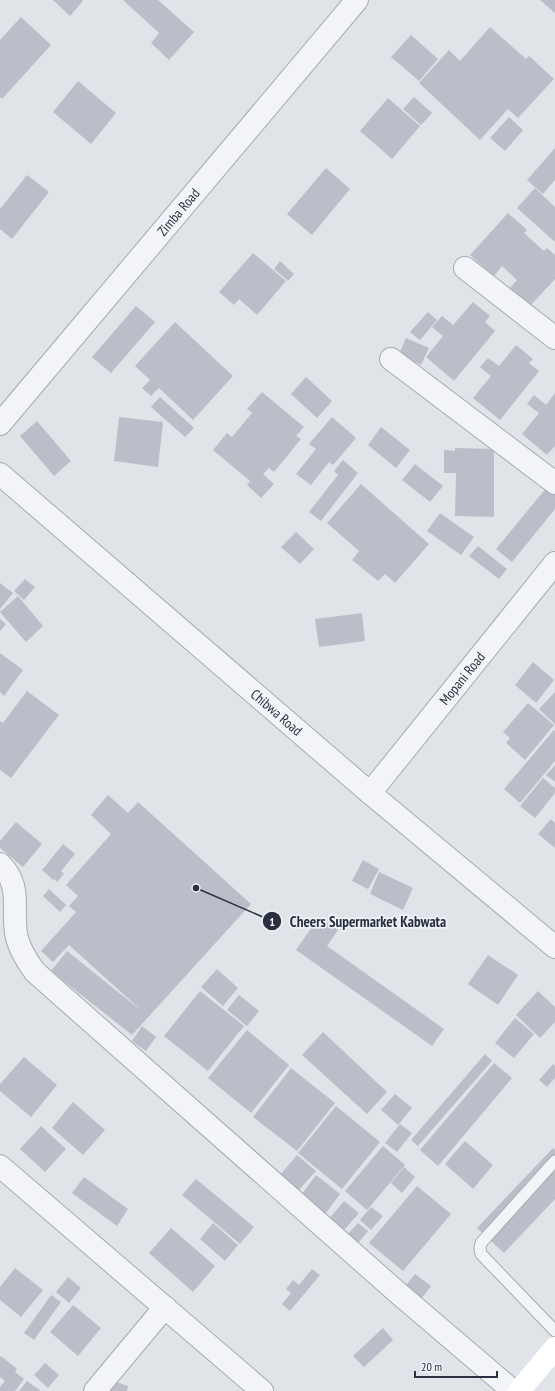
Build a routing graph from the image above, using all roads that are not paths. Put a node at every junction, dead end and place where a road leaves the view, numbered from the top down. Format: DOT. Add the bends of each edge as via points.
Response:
graph roads {
  1 [pos="357,0"];
  2 [pos="465,268"];
  3 [pos="555,338"];
  4 [pos="391,359"];
  5 [pos="0,424"];
  6 [pos="0,474"];
  7 [pos="555,483"];
  8 [pos="555,563"];
  9 [pos="370,793"];
  10 [pos="0,864"];
  11 [pos="555,946"];
  12 [pos="555,1161"];
  13 [pos="0,1166"];
  14 [pos="165,1307"];
  15 [pos="555,1331"];
  16 [pos="555,1348"];
  17 [pos="95,1391"];
  18 [pos="262,1391"];
  19 [pos="513,1391"];
  20 [pos="519,1391"];
  1 -- 5 [label="street, Zimba Road"];
  2 -- 3 [label="street"];
  4 -- 7 [label="street"];
  6 -- 9 [label="street, Chibwa Road"];
  8 -- 9 [label="street, Mopani Road"];
  9 -- 11 [label="street, Chibwa Road"];
  10 -- 19 [label="street" via="8,872 15,891 16,935 35,972 397,1292"];
  12 -- 15 [label="lane" via="481,1243 480,1248 481,1254"];
  13 -- 14 [label="street"];
  14 -- 17 [label="street"];
  14 -- 18 [label="street"];
  16 -- 20 [label="main road"];
}
